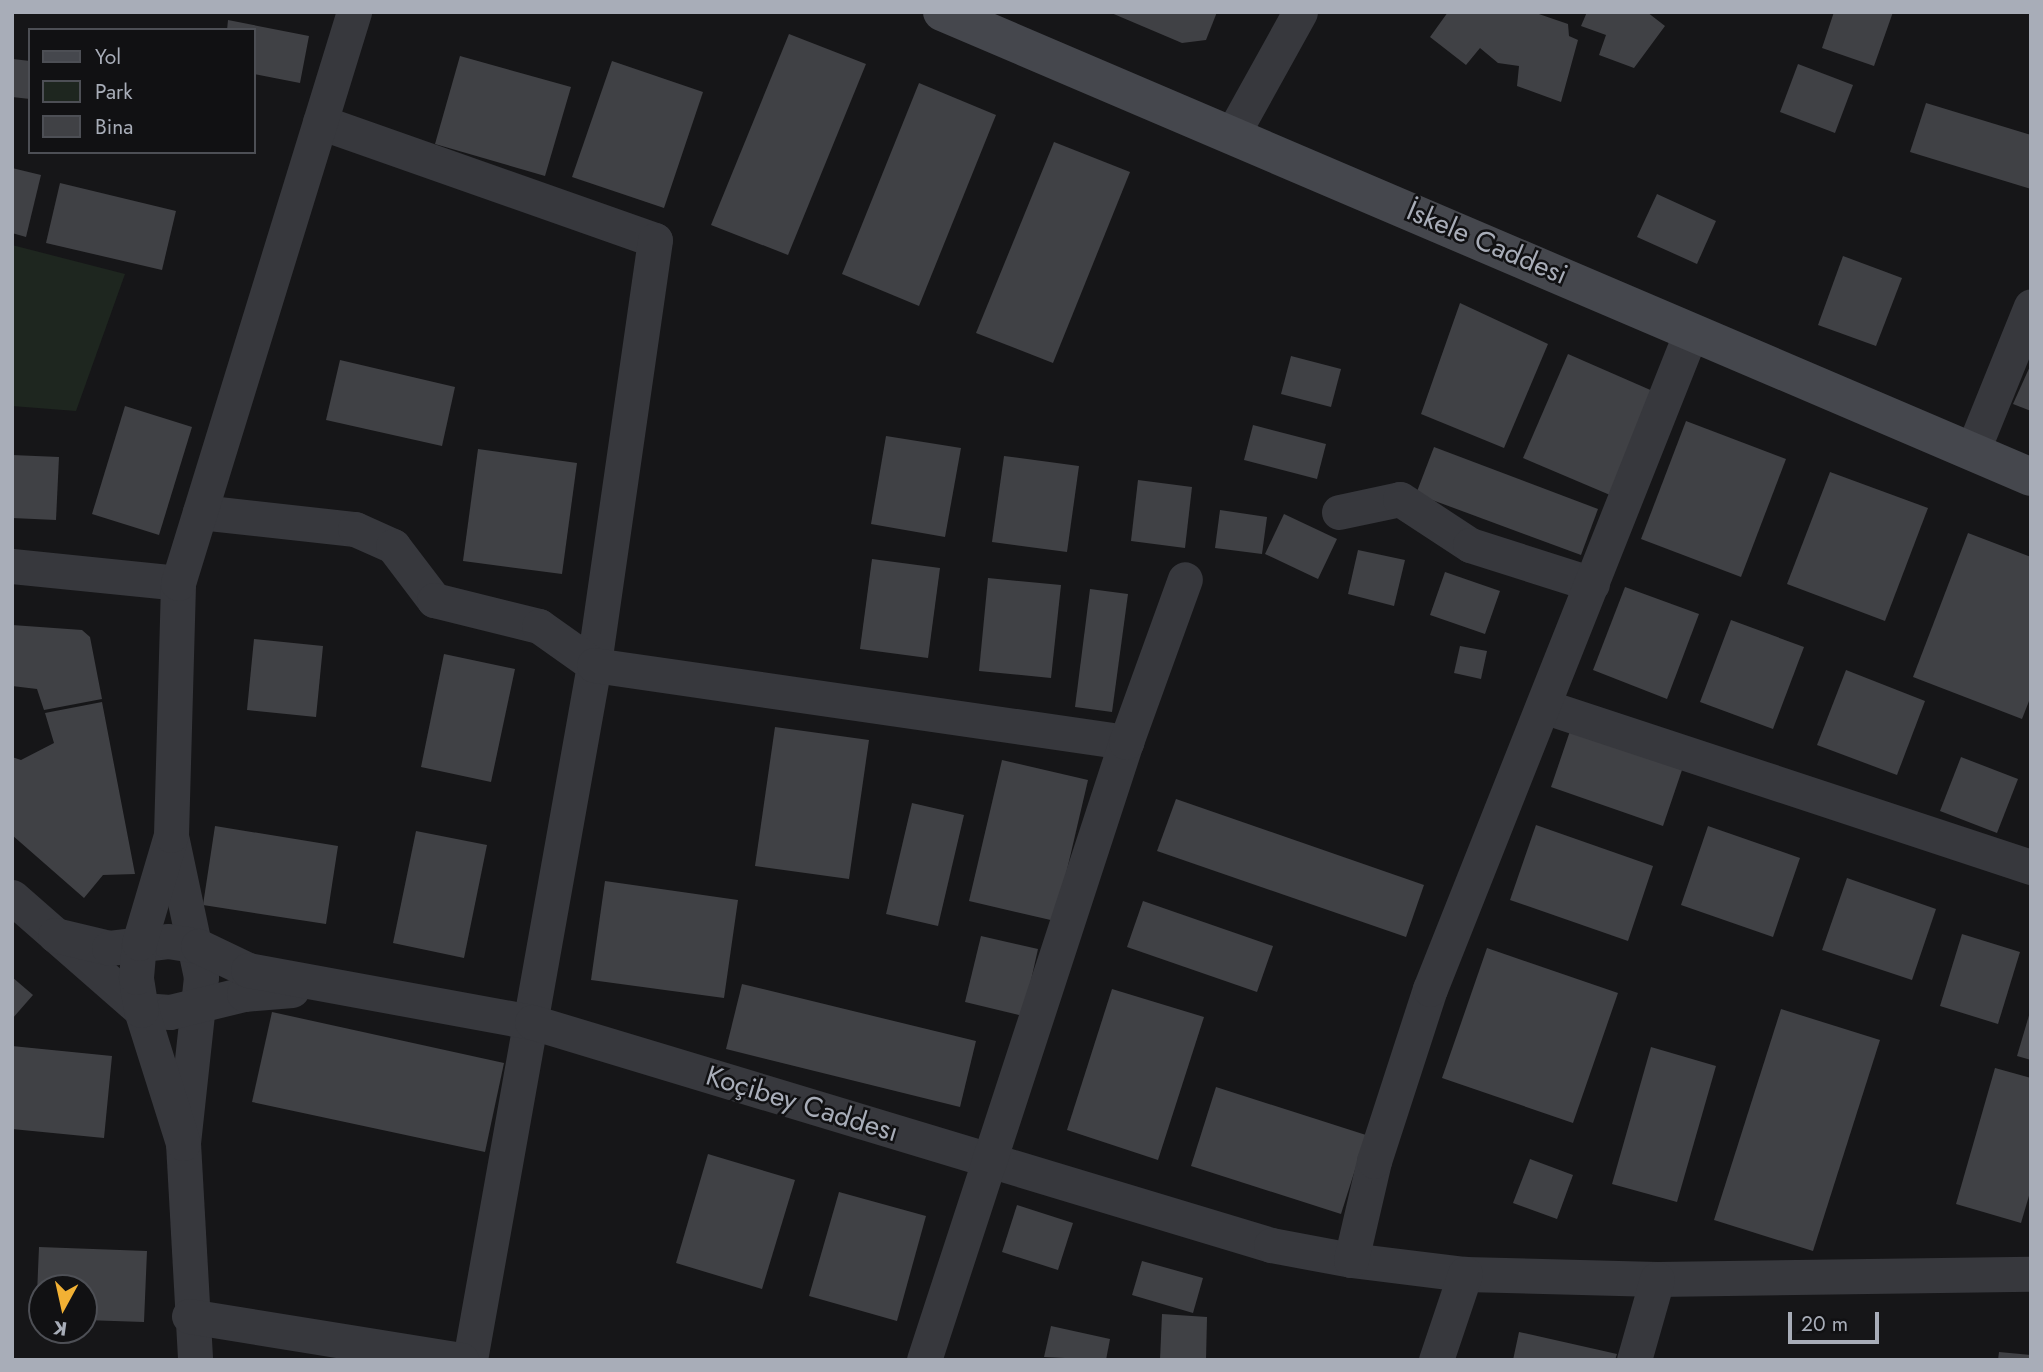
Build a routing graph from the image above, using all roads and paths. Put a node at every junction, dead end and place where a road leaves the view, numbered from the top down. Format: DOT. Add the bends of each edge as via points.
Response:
graph roads {
  1 [pos="354,12"];
  2 [pos="942,12"];
  3 [pos="1300,12"];
  4 [pos="320,121"];
  5 [pos="1233,133"];
  6 [pos="2031,306"];
  7 [pos="1691,332"];
  8 [pos="1972,452"];
  9 [pos="2031,477"];
  10 [pos="200,512"];
  11 [pos="1339,512"];
  12 [pos="12,566"];
  13 [pos="1185,579"];
  14 [pos="178,583"];
  15 [pos="1592,584"];
  16 [pos="594,665"];
  17 [pos="1543,706"];
  18 [pos="1126,743"];
  19 [pos="171,835"];
  20 [pos="2031,867"];
  21 [pos="12,897"];
  22 [pos="55,935"];
  23 [pos="139,943"];
  24 [pos="198,946"];
  25 [pos="327,987"];
  26 [pos="198,1007"];
  27 [pos="141,1010"];
  28 [pos="532,1022"];
  29 [pos="183,1143"];
  30 [pos="990,1161"];
  31 [pos="1351,1260"];
  32 [pos="1465,1274"];
  33 [pos="2031,1274"];
  34 [pos="1657,1279"];
  35 [pos="189,1317"];
  36 [pos="195,1360"];
  37 [pos="461,1360"];
  38 [pos="470,1360"];
  39 [pos="925,1360"];
  40 [pos="1436,1360"];
  41 [pos="1634,1360"];
  1 -- 4 [label="street"];
  2 -- 5 [label="main road, İskele Caddesi"];
  3 -- 5 [label="street"];
  4 -- 10 [label="street"];
  4 -- 16 [label="street" via="655,240"];
  5 -- 7 [label="main road, İskele Caddesi"];
  6 -- 8 [label="street"];
  7 -- 8 [label="main road, İskele Caddesi"];
  7 -- 15 [label="street"];
  8 -- 9 [label="main road, İskele Caddesi"];
  10 -- 14 [label="street"];
  10 -- 16 [label="street" via="355,529 393,546 434,600 540,626"];
  11 -- 15 [label="street" via="1400,499 1470,545"];
  12 -- 14 [label="street"];
  13 -- 18 [label="street"];
  14 -- 19 [label="street"];
  15 -- 17 [label="street"];
  16 -- 18 [label="street"];
  16 -- 28 [label="street"];
  17 -- 20 [label="street"];
  17 -- 31 [label="street" via="1430,989 1374,1161"];
  18 -- 30 [label="street"];
  19 -- 23 [label="street"];
  19 -- 24 [label="street"];
  21 -- 22 [label="street"];
  22 -- 23 [label="street" via="109,948"];
  22 -- 27 [label="street"];
  23 -- 24 [label="street"];
  23 -- 27 [label="street"];
  24 -- 25 [label="street, Koçibey Caddesı" via="248,970"];
  24 -- 26 [label="street"];
  25 -- 26 [label="street, Koçibey Caddesı" via="244,994"];
  25 -- 28 [label="street, Koçibey Caddesı"];
  26 -- 27 [label="street, Koçibey Caddesı"];
  26 -- 29 [label="street"];
  27 -- 29 [label="street"];
  28 -- 30 [label="street, Koçibey Caddesı"];
  28 -- 38 [label="street"];
  29 -- 35 [label="street"];
  30 -- 31 [label="street, Koçibey Caddesı" via="1271,1245"];
  30 -- 39 [label="street"];
  31 -- 32 [label="street, Koçibey Caddesı"];
  32 -- 34 [label="street, Koçibey Caddesı"];
  32 -- 40 [label="street"];
  33 -- 34 [label="street, Koçibey Caddesı"];
  34 -- 41 [label="street"];
  35 -- 36 [label="street"];
  35 -- 37 [label="street"];
}
